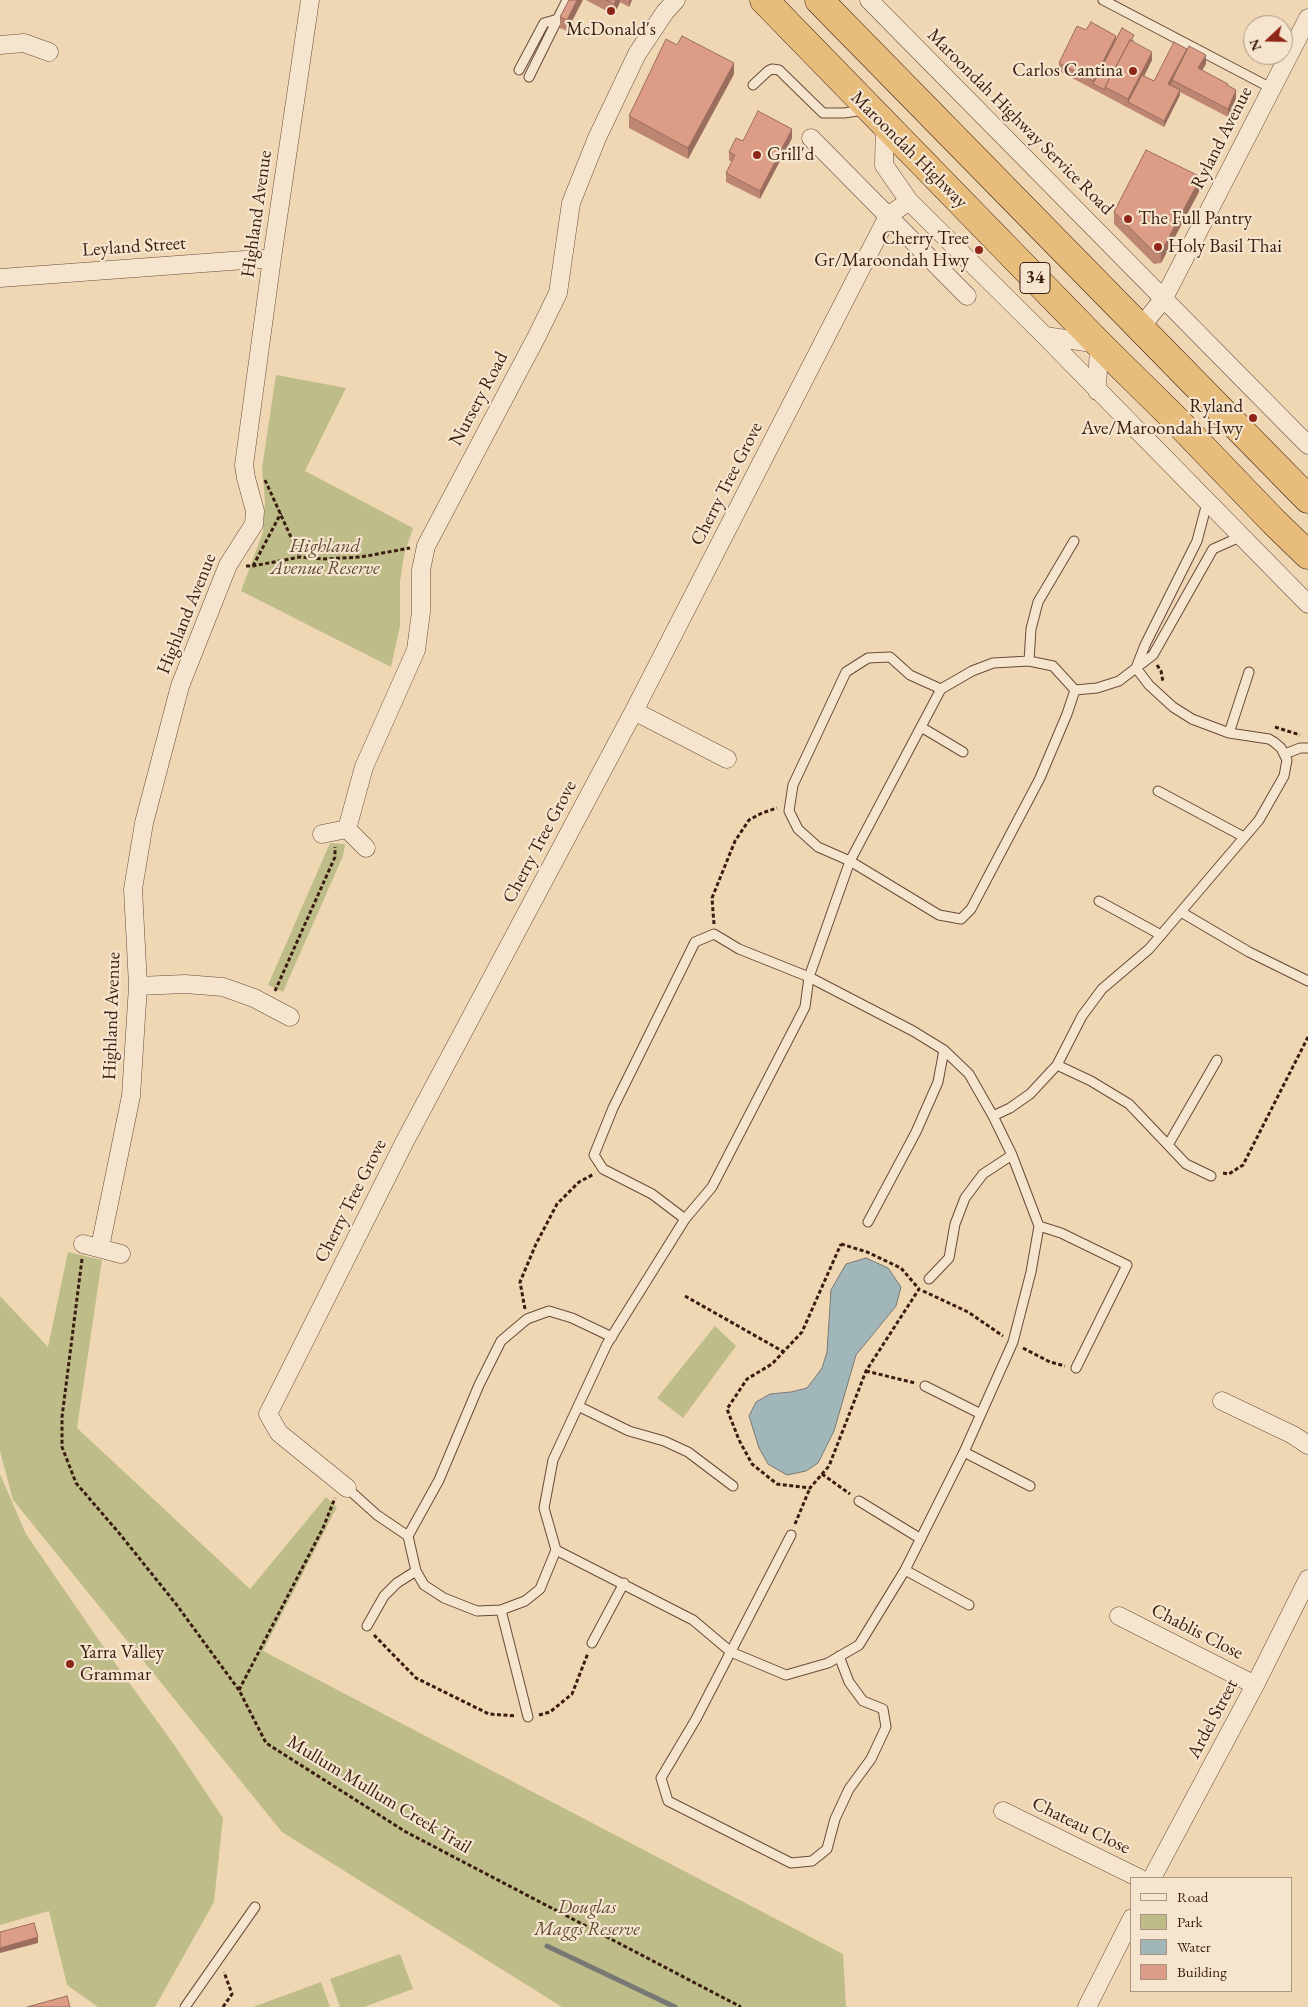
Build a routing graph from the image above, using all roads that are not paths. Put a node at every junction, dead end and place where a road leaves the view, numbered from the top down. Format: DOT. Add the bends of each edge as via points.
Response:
graph roads {
  1 [pos="310,0"];
  2 [pos="567,0"];
  3 [pos="676,0"];
  4 [pos="764,0"];
  5 [pos="819,0"];
  6 [pos="869,0"];
  7 [pos="1103,0"];
  8 [pos="1308,18"];
  9 [pos="558,19"];
  10 [pos="0,45"];
  11 [pos="49,52"];
  12 [pos="519,70"];
  13 [pos="529,77"];
  14 [pos="753,85"];
  15 [pos="1271,88"];
  16 [pos="877,116"];
  17 [pos="811,138"];
  18 [pos="909,201"];
  19 [pos="888,216"];
  20 [pos="272,258"];
  21 [pos="0,278"];
  22 [pos="967,296"];
  23 [pos="1164,298"];
  24 [pos="1141,328"];
  25 [pos="1045,336"];
  26 [pos="1099,344"];
  27 [pos="1097,391"];
  28 [pos="1205,392"];
  29 [pos="1177,421"];
  30 [pos="1308,445"];
  31 [pos="1308,499"];
  32 [pos="1207,503"];
  33 [pos="1240,536"];
  34 [pos="1074,541"];
  35 [pos="1308,555"];
  36 [pos="1308,604"];
  37 [pos="1029,661"];
  38 [pos="1136,668"];
  39 [pos="1249,672"];
  40 [pos="941,689"];
  41 [pos="1074,690"];
  42 [pos="634,710"];
  43 [pos="922,727"];
  44 [pos="1229,733"];
  45 [pos="1308,748"];
  46 [pos="964,752"];
  47 [pos="1285,754"];
  48 [pos="727,759"];
  49 [pos="1158,791"];
  50 [pos="1244,837"];
  51 [pos="366,848"];
  52 [pos="850,861"];
  53 [pos="1098,901"];
  54 [pos="1181,912"];
  55 [pos="1161,935"];
  56 [pos="809,977"];
  57 [pos="1308,981"];
  58 [pos="138,986"];
  59 [pos="290,1017"];
  60 [pos="944,1050"];
  61 [pos="1217,1060"];
  62 [pos="1057,1065"];
  63 [pos="993,1116"];
  64 [pos="1168,1145"];
  65 [pos="1012,1155"];
  66 [pos="1211,1176"];
  67 [pos="685,1219"];
  68 [pos="868,1222"];
  69 [pos="1039,1226"];
  70 [pos="121,1254"];
  71 [pos="930,1279"];
  72 [pos="612,1337"];
  73 [pos="1076,1368"];
  74 [pos="925,1386"];
  75 [pos="1222,1401"];
  76 [pos="578,1406"];
  77 [pos="981,1414"];
  78 [pos="1308,1445"];
  79 [pos="964,1452"];
  80 [pos="344,1486"];
  81 [pos="733,1486"];
  82 [pos="1030,1486"];
  83 [pos="859,1501"];
  84 [pos="791,1535"];
  85 [pos="408,1536"];
  86 [pos="921,1539"];
  87 [pos="556,1550"];
  88 [pos="905,1570"];
  89 [pos="416,1571"];
  90 [pos="1308,1579"];
  91 [pos="624,1583"];
  92 [pos="969,1604"];
  93 [pos="500,1610"];
  94 [pos="1119,1616"];
  95 [pos="367,1626"];
  96 [pos="592,1643"];
  97 [pos="732,1652"];
  98 [pos="839,1656"];
  99 [pos="1255,1685"];
  100 [pos="528,1717"];
  101 [pos="1003,1811"];
  102 [pos="1137,1877"];
  103 [pos="1153,1877"];
  104 [pos="255,1907"];
  105 [pos="1130,1922"];
  106 [pos="185,2007"];
  107 [pos="1087,2007"];
  1 -- 20 [label="street, Highland Avenue"];
  2 -- 9 [label="lane"];
  3 -- 51 [label="street, Nursery Road" via="636,54 571,202 558,293 426,546 421,570 422,612 416,650 334,832"];
  4 -- 16 [label="highway, Maroondah Highway / 34"];
  5 -- 24 [label="highway, 34"];
  6 -- 23 [label="street, Maroondah Highway Service Road"];
  7 -- 15 [label="lane"];
  8 -- 15 [label="street, Ryland Avenue"];
  9 -- 12 [label="lane" via="544,23"];
  9 -- 13 [label="lane"];
  10 -- 11 [label="street" via="24,43"];
  14 -- 16 [label="lane" via="768,71 779,70 823,113"];
  15 -- 23 [label="street, Ryland Avenue"];
  16 -- 18 [label="street" via="884,165"];
  16 -- 26 [label="highway, Maroondah Highway / 34"];
  17 -- 19 [label="street"];
  18 -- 19 [label="street, Cherry Tree Grove"];
  18 -- 25 [label="street"];
  19 -- 22 [label="street"];
  19 -- 42 [label="street, Cherry Tree Grove"];
  20 -- 21 [label="street, Leyland Street"];
  20 -- 58 [label="street, Highland Avenue" via="244,465 255,511 254,524 228,565 180,686 144,824 133,889"];
  23 -- 24 [label="street, Ryland Avenue"];
  23 -- 30 [label="street, Maroondah Highway Service Road"];
  24 -- 28 [label="highway, 34"];
  25 -- 26 [label="street"];
  25 -- 27 [label="street"];
  26 -- 27 [label="street"];
  26 -- 29 [label="highway, Maroondah Highway / 34"];
  27 -- 32 [label="street"];
  28 -- 29 [label="highway"];
  28 -- 31 [label="highway, 34"];
  29 -- 35 [label="highway, Maroondah Highway / 34"];
  32 -- 33 [label="street"];
  32 -- 38 [label="lane" via="1197,541"];
  33 -- 36 [label="street"];
  33 -- 38 [label="lane" via="1213,549 1153,655"];
  34 -- 37 [label="lane" via="1038,602 1030,629"];
  37 -- 40 [label="lane" via="993,663"];
  37 -- 41 [label="lane" via="1053,666"];
  38 -- 41 [label="lane" via="1108,686"];
  38 -- 44 [label="lane" via="1173,707 1192,719"];
  39 -- 44 [label="lane"];
  40 -- 43 [label="lane"];
  40 -- 52 [label="lane" via="910,675 890,657 868,658 846,672 793,785 789,811 798,829 818,847"];
  41 -- 52 [label="lane" via="1040,778 970,909 961,919 939,915"];
  42 -- 48 [label="street"];
  42 -- 80 [label="street, Cherry Tree Grove" via="408,1134 268,1414 279,1432"];
  43 -- 46 [label="lane"];
  43 -- 52 [label="lane"];
  44 -- 47 [label="lane" via="1269,739 1278,744"];
  45 -- 47 [label="lane"];
  47 -- 50 [label="lane" via="1284,776 1259,820"];
  49 -- 50 [label="lane"];
  50 -- 54 [label="lane"];
  52 -- 56 [label="lane"];
  53 -- 55 [label="lane"];
  54 -- 55 [label="lane"];
  54 -- 57 [label="lane" via="1249,952"];
  55 -- 62 [label="lane" via="1102,989 1082,1016"];
  56 -- 60 [label="lane" via="913,1030"];
  56 -- 67 [label="lane" via="805,1007 712,1186"];
  56 -- 67 [label="lane" via="714,934 695,942 613,1108 594,1155 603,1169 652,1194"];
  58 -- 59 [label="street" via="185,984 223,988 254,998"];
  58 -- 70 [label="street, Highland Avenue" via="130,1096 92,1246"];
  60 -- 63 [label="lane" via="969,1074"];
  60 -- 68 [label="lane" via="938,1082 924,1115"];
  61 -- 64 [label="lane"];
  62 -- 63 [label="lane" via="1030,1094"];
  62 -- 64 [label="lane" via="1129,1104"];
  63 -- 65 [label="lane"];
  64 -- 66 [label="lane" via="1186,1164"];
  65 -- 69 [label="lane"];
  65 -- 71 [label="lane" via="983,1174 965,1198 955,1224 949,1258"];
  67 -- 72 [label="lane"];
  69 -- 73 [label="lane" via="1061,1233 1127,1265"];
  69 -- 77 [label="lane" via="1013,1342"];
  72 -- 76 [label="lane"];
  72 -- 85 [label="lane" via="549,1311 527,1319 501,1341 438,1480"];
  74 -- 77 [label="lane"];
  75 -- 78 [label="street"];
  76 -- 81 [label="lane" via="629,1431 688,1452"];
  76 -- 87 [label="lane" via="553,1460 544,1508"];
  77 -- 79 [label="lane"];
  79 -- 82 [label="lane"];
  79 -- 86 [label="lane"];
  80 -- 85 [label="lane" via="377,1515"];
  83 -- 86 [label="lane"];
  84 -- 97 [label="lane"];
  85 -- 89 [label="lane"];
  86 -- 88 [label="lane"];
  87 -- 91 [label="lane"];
  87 -- 93 [label="lane" via="540,1590 525,1601"];
  88 -- 92 [label="lane"];
  88 -- 98 [label="lane" via="859,1645"];
  89 -- 93 [label="lane" via="424,1585 444,1598 477,1612"];
  89 -- 95 [label="lane" via="384,1596"];
  90 -- 99 [label="street, Ardel Street"];
  91 -- 96 [label="lane"];
  91 -- 97 [label="lane" via="693,1620"];
  93 -- 100 [label="lane"];
  94 -- 99 [label="street, Chablis Close"];
  97 -- 98 [label="lane" via="786,1675 828,1663"];
  97 -- 98 [label="lane" via="662,1778 668,1801 791,1863 812,1861 827,1849 835,1819 849,1789 871,1759 886,1728 883,1709 863,1701 849,1682"];
  99 -- 103 [label="street, Ardel Street"];
  101 -- 102 [label="street, Chateau Close"];
  104 -- 106 [label="lane"];
  105 -- 107 [label="street"];
}
